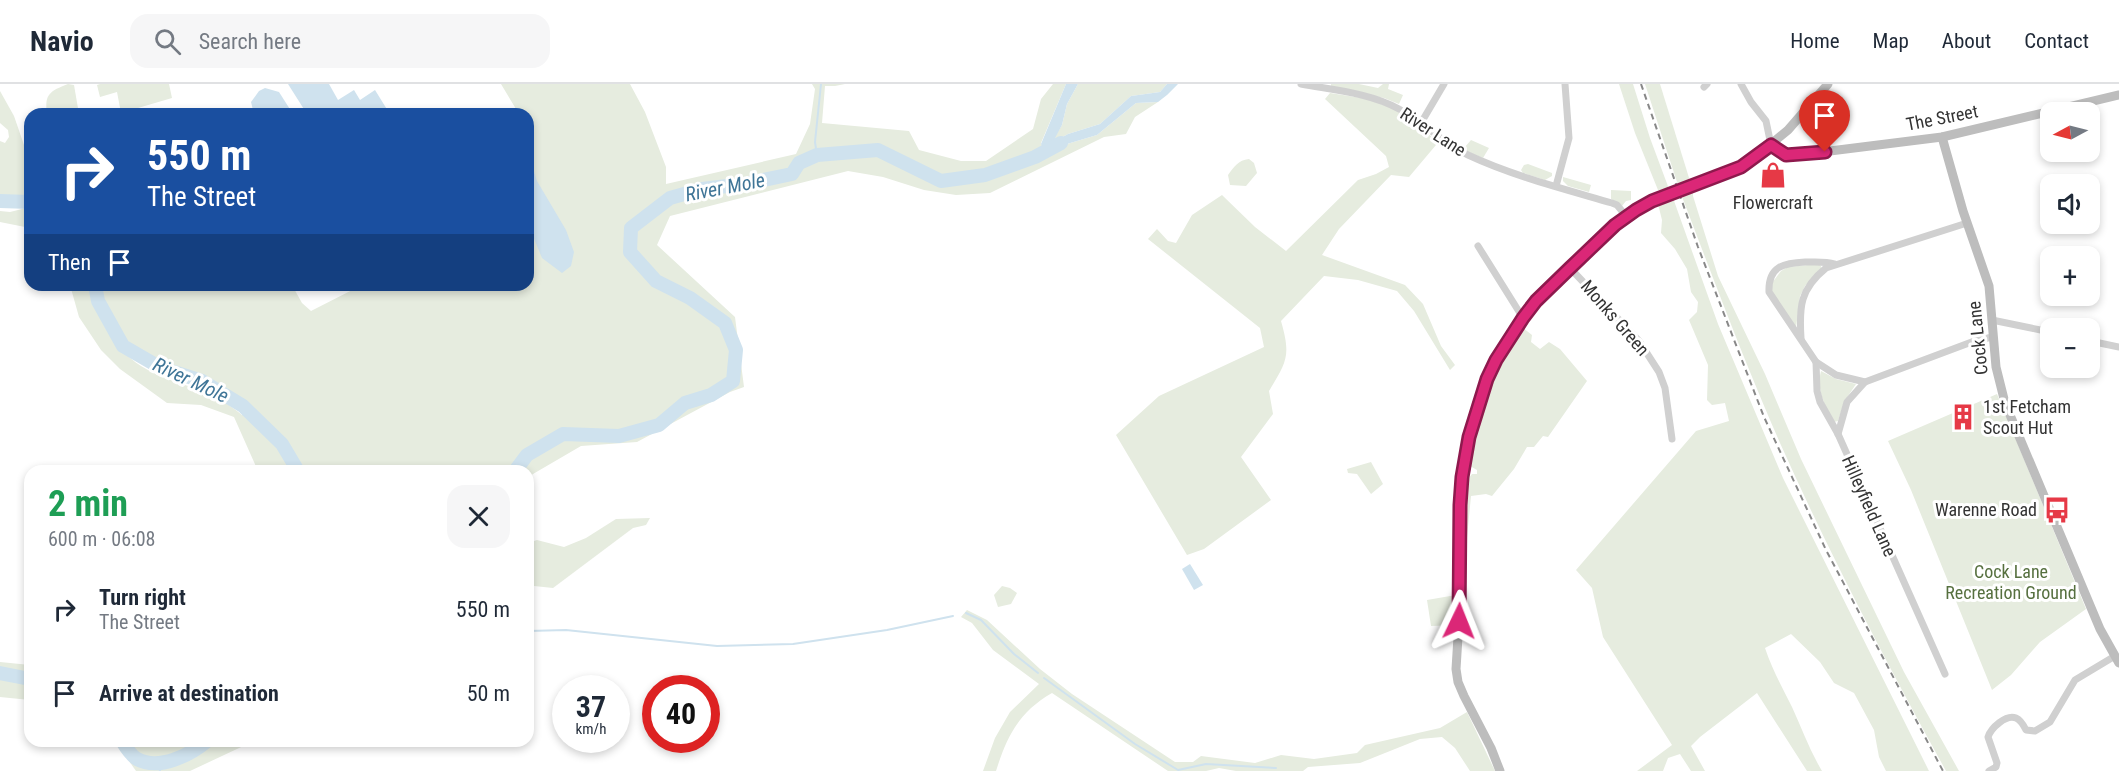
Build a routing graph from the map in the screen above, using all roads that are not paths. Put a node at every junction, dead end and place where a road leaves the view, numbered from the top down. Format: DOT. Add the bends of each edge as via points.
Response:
graph roads {
  1 [pos="1303,84"];
  2 [pos="1444,84"];
  3 [pos="1565,84"];
  4 [pos="1741,84"];
  5 [pos="1828,84"];
  6 [pos="2119,95"];
  7 [pos="1421,123"];
  8 [pos="1942,137"];
  9 [pos="1771,145"];
  10 [pos="1556,186"];
  11 [pos="1626,216"];
  12 [pos="1967,223"];
  13 [pos="1478,246"];
  14 [pos="1835,264"];
  15 [pos="1570,268"];
  16 [pos="1523,318"];
  17 [pos="1992,321"];
  18 [pos="2040,330"];
  19 [pos="1994,337"];
  20 [pos="1801,338"];
  21 [pos="2100,343"];
  22 [pos="2119,347"];
  23 [pos="1816,362"];
  24 [pos="1865,382"];
  25 [pos="1838,434"];
  26 [pos="1672,439"];
  27 [pos="2117,660"];
  28 [pos="1945,674"];
  29 [pos="1500,771"];
  30 [pos="1989,771"];
  1 -- 7 [label="street, River Lane" via="1368,96"];
  2 -- 7 [label="street"];
  3 -- 10 [label="street" via="1569,138"];
  4 -- 9 [label="street" via="1766,121"];
  5 -- 9 [label="street"];
  6 -- 8 [label="street, The Street"];
  7 -- 10 [label="street, River Lane" via="1470,156"];
  8 -- 9 [label="street, The Street" via="1790,156"];
  8 -- 12 [label="street, Cock Lane"];
  9 -- 11 [label="street" via="1741,167 1652,201"];
  10 -- 11 [label="street, River Lane" via="1617,204"];
  11 -- 15 [label="street"];
  12 -- 14 [label="street, Hilleyfield Lane"];
  12 -- 17 [label="street, Cock Lane" via="1987,280"];
  13 -- 16 [label="street"];
  14 -- 20 [label="street, Hilleyfield Lane" via="1818,275 1802,298"];
  14 -- 20 [label="street, Hilleyfield Lane" via="1789,263 1778,268 1770,279 1772,298"];
  15 -- 16 [label="street"];
  15 -- 26 [label="street, Monks Green" via="1639,341 1659,372"];
  16 -- 29 [label="street" via="1496,360 1483,390 1467,447 1460,505 1456,669 1464,696"];
  17 -- 18 [label="street"];
  17 -- 19 [label="street, Cock Lane"];
  19 -- 24 [label="street"];
  19 -- 27 [label="street, Cock Lane" via="1998,374 2008,409 2100,629"];
  20 -- 23 [label="street, Hilleyfield Lane"];
  21 -- 22 [label="street"];
  23 -- 24 [label="street" via="1836,375"];
  23 -- 25 [label="street, Hilleyfield Lane" via="1820,402"];
  24 -- 25 [label="street" via="1846,402"];
  25 -- 28 [label="street, Hilleyfield Lane"];
  27 -- 30 [label="street" via="2075,681 2052,720 2035,731 2026,730 2011,717 1997,724 1988,737 1997,763"];
}
